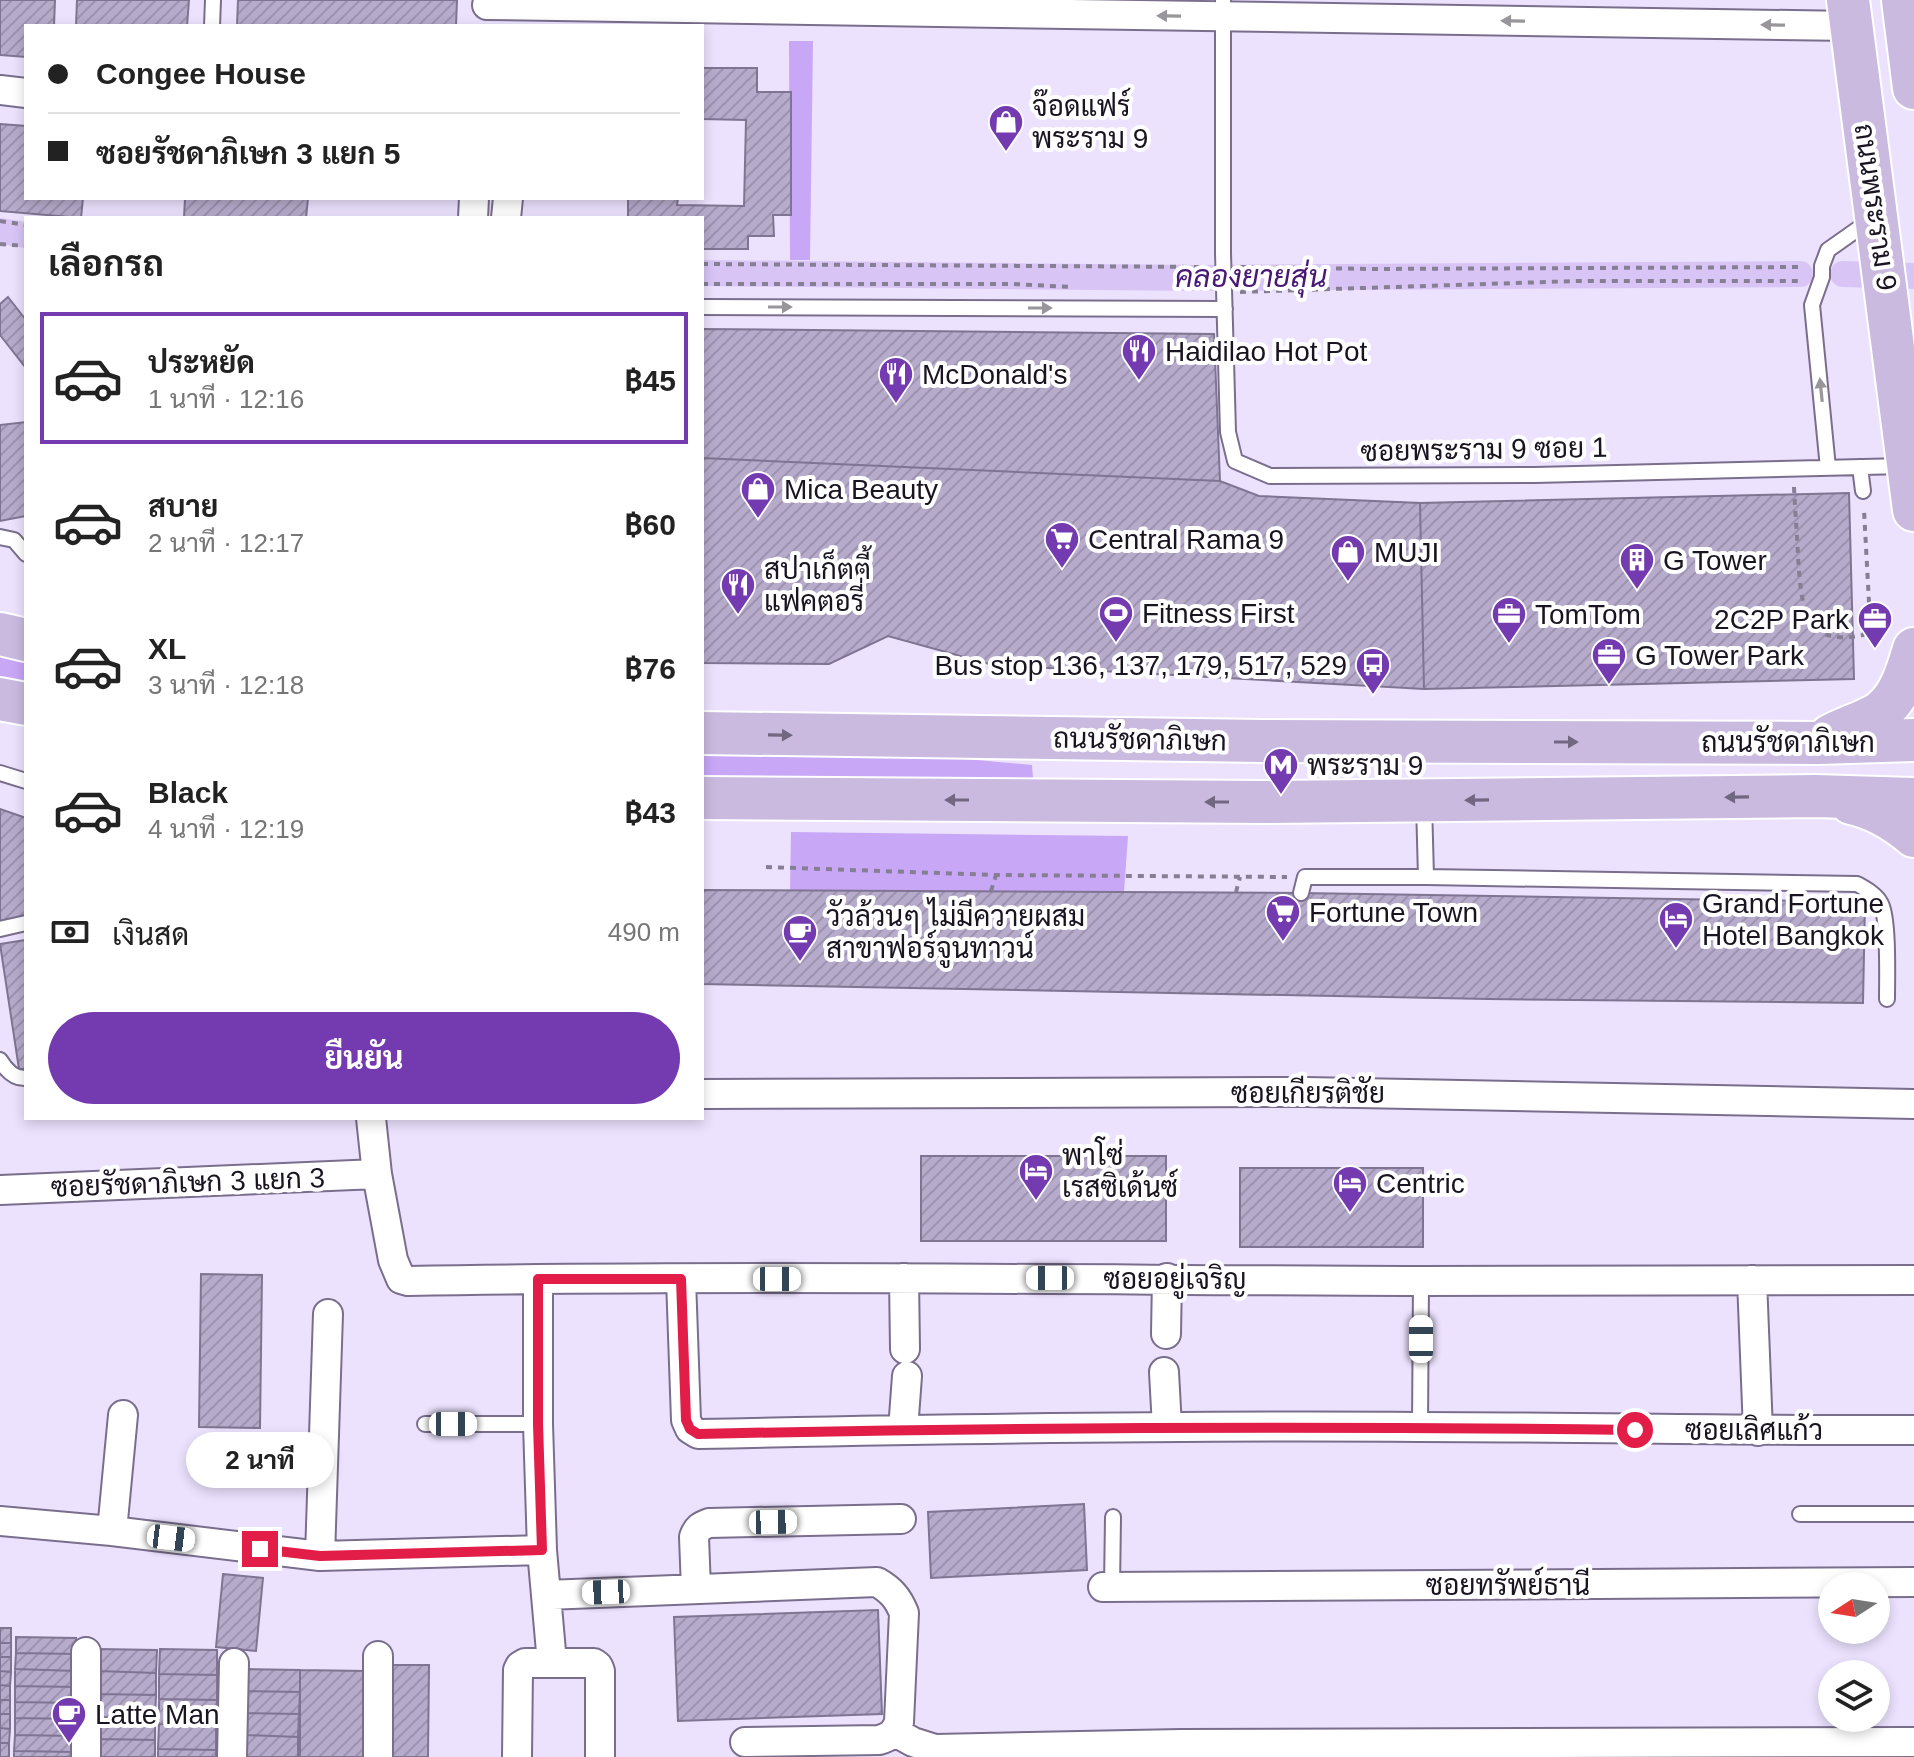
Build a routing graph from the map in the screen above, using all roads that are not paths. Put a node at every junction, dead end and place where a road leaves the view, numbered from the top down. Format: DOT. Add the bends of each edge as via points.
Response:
graph roads {
  1 [pos="213,0"];
  2 [pos="1903,0"];
  3 [pos="834,6"];
  4 [pos="1223,8"];
  5 [pos="1857,9"];
  6 [pos="486,10"];
  7 [pos="519,11"];
  8 [pos="212,24"];
  9 [pos="1914,88"];
  10 [pos="0,90"];
  11 [pos="24,93"];
  12 [pos="1879,227"];
  13 [pos="704,307"];
  14 [pos="1225,309"];
  15 [pos="1902,322"];
  16 [pos="1909,465"];
  17 [pos="1860,467"];
  18 [pos="1828,468"];
  19 [pos="1863,491"];
  20 [pos="1914,510"];
  21 [pos="0,537"];
  22 [pos="24,552"];
  23 [pos="0,634"];
  24 [pos="24,640"];
  25 [pos="1914,649"];
  26 [pos="0,699"];
  27 [pos="24,704"];
  28 [pos="704,733"];
  29 [pos="1914,740"];
  30 [pos="1264,741"];
  31 [pos="1818,743"];
  32 [pos="0,773"];
  33 [pos="24,780"];
  34 [pos="1815,796"];
  35 [pos="704,798"];
  36 [pos="1914,799"];
  37 [pos="1424,801"];
  38 [pos="1267,802"];
  39 [pos="1914,836"];
  40 [pos="1426,877"];
  41 [pos="1301,893"];
  42 [pos="24,923"];
  43 [pos="0,929"];
  44 [pos="24,933"];
  45 [pos="0,939"];
  46 [pos="1887,999"];
  47 [pos="0,1060"];
  48 [pos="24,1078"];
  49 [pos="704,1094"];
  50 [pos="1914,1104"];
  51 [pos="371,1120"];
  52 [pos="377,1174"];
  53 [pos="0,1190"];
  54 [pos="904,1278"];
  55 [pos="1167,1278"];
  56 [pos="538,1279"];
  57 [pos="681,1279"];
  58 [pos="1752,1280"];
  59 [pos="1914,1280"];
  60 [pos="1421,1281"];
  61 [pos="328,1314"];
  62 [pos="1166,1334"];
  63 [pos="1164,1372"];
  64 [pos="123,1415"];
  65 [pos="425,1424"];
  66 [pos="538,1424"];
  67 [pos="1167,1427"];
  68 [pos="1420,1427"];
  69 [pos="903,1430"];
  70 [pos="1914,1430"];
  71 [pos="1758,1431"];
  72 [pos="1800,1514"];
  73 [pos="1914,1514"];
  74 [pos="1113,1517"];
  75 [pos="901,1519"];
  76 [pos="0,1521"];
  77 [pos="112,1531"];
  78 [pos="542,1550"];
  79 [pos="320,1556"];
  80 [pos="1914,1582"];
  81 [pos="1108,1587"];
  82 [pos="696,1589"];
  83 [pos="546,1595"];
  84 [pos="86,1652"];
  85 [pos="378,1656"];
  86 [pos="234,1663"];
  87 [pos="552,1663"];
  88 [pos="895,1732"];
  89 [pos="745,1742"];
  90 [pos="1914,1742"];
  91 [pos="86,1757"];
  92 [pos="232,1757"];
  93 [pos="378,1757"];
  94 [pos="517,1757"];
  95 [pos="600,1757"];
  1 -- 8 [label="lane"];
  2 -- 9 [label="main road"];
  4 -- 3 [label="street, one-way"];
  3 -- 7 [label="street"];
  5 -- 4 [label="street, one-way"];
  4 -- 14 [label="lane, ซอยพระราม 9 ซอย 1, bridge"];
  5 -- 12 [label="main road, ถนนพระราม 9"];
  5 -- 15 [label="main road, ถนนพระราม 9"];
  6 -- 7 [label="street"];
  10 -- 11 [label="street"];
  12 -- 15 [label="main road, ถนนพระราม 9"];
  18 -- 12 [label="lane, one-way" via="1812,305 1828,250"];
  13 -- 14 [label="lane, one-way"];
  14 -- 18 [label="lane, ซอยพระราม 9 ซอย 1" via="1228,432 1235,461 1270,476"];
  15 -- 16 [label="main road, ถนนพระราม 9"];
  16 -- 17 [label="lane, ซอยพระราม 9 ซอย 1"];
  16 -- 20 [label="main road, ถนนพระราม 9"];
  17 -- 18 [label="lane, ซอยพระราม 9 ซอย 1"];
  17 -- 19 [label="lane"];
  21 -- 22 [label="lane" via="14,540"];
  23 -- 24 [label="main road"];
  25 -- 31 [label="main road" via="1900,689 1880,713"];
  26 -- 27 [label="main road"];
  28 -- 30 [label="main road, ถนนรัชดาภิเษก, one-way"];
  29 -- 31 [label="main road, ถนนรัชดาภิเษก"];
  30 -- 31 [label="main road, ถนนรัชดาภิเษก, one-way"];
  30 -- 38 [label="main road" via="1279,755 1280,781"];
  32 -- 33 [label="lane"];
  34 -- 36 [label="main road, ถนนรัชดาภิเษก"];
  34 -- 37 [label="main road, ถนนรัชดาภิเษก, one-way"];
  34 -- 39 [label="main road" via="1860,805"];
  38 -- 35 [label="main road, ถนนรัชดาภิเษก, one-way"];
  37 -- 38 [label="main road, ถนนรัชดาภิเษก"];
  37 -- 40 [label="lane"];
  40 -- 41 [label="lane" via="1305,877"];
  40 -- 46 [label="lane" via="1857,884 1881,904"];
  42 -- 43 [label="lane"];
  44 -- 45 [label="lane"];
  47 -- 48 [label="lane" via="6,1070"];
  49 -- 50 [label="street, ซอยเกียรติชัย" via="1306,1092"];
  51 -- 52 [label="street"];
  52 -- 53 [label="street, ซอยรัชดาภิเษก 3 แยก 3"];
  52 -- 56 [label="street, ซอยอยู่เจริญ" via="401,1279"];
  54 -- 55 [label="street, ซอยอยู่เจริญ"];
  54 -- 57 [label="street, ซอยอยู่เจริญ"];
  54 -- 69 [label="street"];
  55 -- 60 [label="street, ซอยอยู่เจริญ"];
  55 -- 62 [label="street"];
  56 -- 57 [label="street, ซอยอยู่เจริญ"];
  56 -- 66 [label="street"];
  57 -- 69 [label="street, ซอยเลิศแก้ว" via="690,1429 698,1434"];
  58 -- 59 [label="street, ซอยอยู่เจริญ"];
  58 -- 60 [label="street, ซอยอยู่เจริญ"];
  58 -- 71 [label="street"];
  60 -- 68 [label="lane"];
  61 -- 79 [label="street"];
  63 -- 67 [label="street"];
  64 -- 77 [label="street"];
  65 -- 66 [label="lane"];
  66 -- 78 [label="street"];
  67 -- 68 [label="street, ซอยเลิศแก้ว"];
  67 -- 69 [label="street, ซอยเลิศแก้ว"];
  68 -- 71 [label="street, ซอยเลิศแก้ว"];
  70 -- 71 [label="street, ซอยเลิศแก้ว"];
  72 -- 73 [label="lane"];
  74 -- 81 [label="lane"];
  75 -- 82 [label="street" via="702,1525 694,1537"];
  76 -- 77 [label="street"];
  77 -- 79 [label="street"];
  78 -- 79 [label="street"];
  78 -- 83 [label="street"];
  80 -- 81 [label="street, ซอยทรัพย์ธานี"];
  82 -- 83 [label="street"];
  82 -- 88 [label="street" via="877,1582 890,1590 904,1613"];
  83 -- 87 [label="street"];
  84 -- 91 [label="street"];
  85 -- 93 [label="street"];
  86 -- 92 [label="street"];
  87 -- 94 [label="street" via="525,1663 518,1670"];
  87 -- 95 [label="street" via="598,1666"];
  88 -- 89 [label="street" via="879,1740"];
  88 -- 90 [label="street" via="935,1749"];
}
